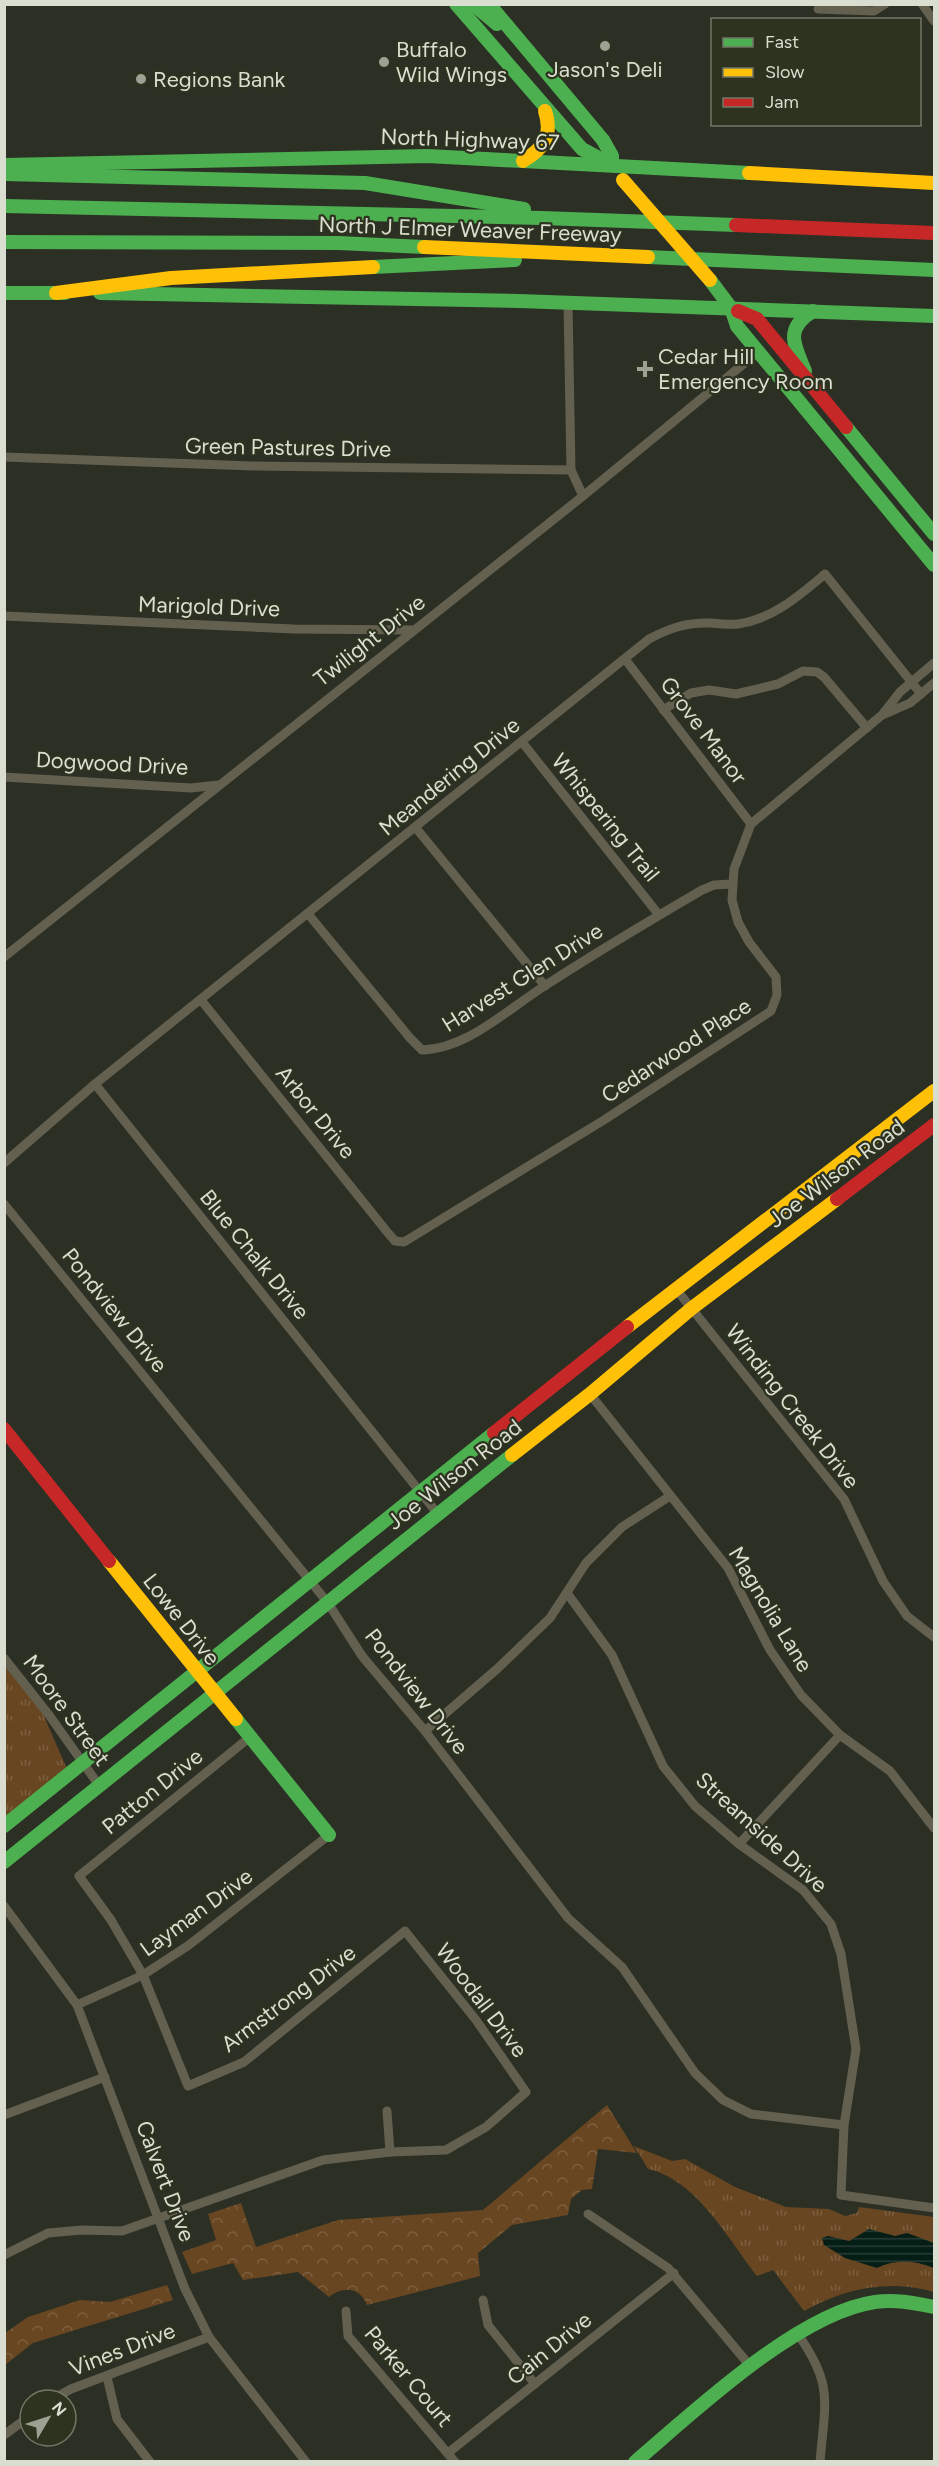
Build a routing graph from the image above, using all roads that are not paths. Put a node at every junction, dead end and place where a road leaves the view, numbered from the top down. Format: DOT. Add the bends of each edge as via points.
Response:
graph roads {
  1 [pos="456,4"];
  2 [pos="473,4"];
  3 [pos="489,4"];
  4 [pos="885,4"];
  5 [pos="922,4"];
  6 [pos="818,9"];
  7 [pos="934,21"];
  8 [pos="522,45"];
  9 [pos="542,104"];
  10 [pos="523,161"];
  11 [pos="4,165"];
  12 [pos="612,165"];
  13 [pos="4,174"];
  14 [pos="934,183"];
  15 [pos="4,206"];
  16 [pos="596,219"];
  17 [pos="934,233"];
  18 [pos="4,242"];
  19 [pos="621,256"];
  20 [pos="934,270"];
  21 [pos="4,293"];
  22 [pos="56,293"];
  23 [pos="568,304"];
  24 [pos="731,308"];
  25 [pos="813,311"];
  26 [pos="934,316"];
  27 [pos="758,352"];
  28 [pos="812,386"];
  29 [pos="4,457"];
  30 [pos="571,470"];
  31 [pos="583,496"];
  32 [pos="934,534"];
  33 [pos="934,566"];
  34 [pos="4,616"];
  35 [pos="413,630"];
  36 [pos="625,659"];
  37 [pos="934,663"];
  38 [pos="912,682"];
  39 [pos="934,683"];
  40 [pos="921,694"];
  41 [pos="663,710"];
  42 [pos="882,715"];
  43 [pos="867,728"];
  44 [pos="522,742"];
  45 [pos="4,777"];
  46 [pos="218,785"];
  47 [pos="751,824"];
  48 [pos="416,828"];
  49 [pos="732,884"];
  50 [pos="309,915"];
  51 [pos="659,915"];
  52 [pos="4,957"];
  53 [pos="544,986"];
  54 [pos="201,1000"];
  55 [pos="95,1084"];
  56 [pos="934,1091"];
  57 [pos="934,1125"];
  58 [pos="4,1163"];
  59 [pos="4,1204"];
  60 [pos="404,1242"];
  61 [pos="676,1289"];
  62 [pos="692,1308"];
  63 [pos="590,1394"];
  64 [pos="4,1429"];
  65 [pos="419,1492"];
  66 [pos="670,1496"];
  67 [pos="437,1513"];
  68 [pos="311,1581"];
  69 [pos="567,1593"];
  70 [pos="328,1603"];
  71 [pos="934,1637"];
  72 [pos="4,1658"];
  73 [pos="196,1670"];
  74 [pos="213,1692"];
  75 [pos="425,1731"];
  76 [pos="840,1734"];
  77 [pos="250,1737"];
  78 [pos="81,1763"];
  79 [pos="98,1784"];
  80 [pos="933,1822"];
  81 [pos="4,1826"];
  82 [pos="329,1835"];
  83 [pos="739,1844"];
  84 [pos="4,1862"];
  85 [pos="4,1906"];
  86 [pos="405,1931"];
  87 [pos="143,1975"];
  88 [pos="77,2005"];
  89 [pos="105,2077"];
  90 [pos="387,2111"];
  91 [pos="4,2115"];
  92 [pos="844,2125"];
  93 [pos="390,2152"];
  94 [pos="934,2208"];
  95 [pos="588,2214"];
  96 [pos="159,2218"];
  97 [pos="4,2255"];
  98 [pos="674,2273"];
  99 [pos="483,2300"];
  100 [pos="934,2307"];
  101 [pos="346,2311"];
  102 [pos="796,2333"];
  103 [pos="209,2337"];
  104 [pos="751,2367"];
  105 [pos="108,2377"];
  106 [pos="536,2384"];
  107 [pos="74,2388"];
  108 [pos="18,2425"];
  109 [pos="4,2435"];
  110 [pos="448,2453"];
  111 [pos="150,2462"];
  112 [pos="306,2462"];
  113 [pos="455,2462"];
  114 [pos="635,2462"];
  115 [pos="820,2462"];
  1 -- 9 [label="main road"];
  2 -- 8 [label="main road"];
  3 -- 8 [label="main road"];
  4 -- 6 [label="street" via="874,11"];
  5 -- 7 [label="street"];
  8 -- 12 [label="main road" via="603,140 612,156"];
  9 -- 10 [label="main road" via="551,135 546,147"];
  9 -- 12 [label="main road" via="582,149"];
  10 -- 11 [label="main road, North Highway 67" via="427,156"];
  10 -- 12 [label="main road, North Highway 67"];
  12 -- 14 [label="main road, North Highway 67"];
  12 -- 24 [label="main road, bridge"];
  13 -- 16 [label="main road" via="365,183"];
  15 -- 16 [label="main road, North J Elmer Weaver Freeway"];
  16 -- 17 [label="main road, North J Elmer Weaver Freeway"];
  18 -- 19 [label="main road, North J Elmer Weaver Freeway" via="339,243"];
  19 -- 20 [label="main road, North J Elmer Weaver Freeway"];
  19 -- 22 [label="main road" via="171,278"];
  21 -- 22 [label="main road"];
  22 -- 23 [label="main road"];
  23 -- 24 [label="main road"];
  23 -- 30 [label="street"];
  24 -- 25 [label="main road"];
  24 -- 27 [label="main road" via="737,326"];
  24 -- 28 [label="main road" via="757,319"];
  25 -- 26 [label="main road"];
  25 -- 28 [label="main road" via="794,326 793,339"];
  27 -- 31 [label="street, Twilight Drive"];
  27 -- 33 [label="main road"];
  28 -- 32 [label="main road"];
  29 -- 30 [label="street, Green Pastures Drive" via="253,466"];
  30 -- 31 [label="street"];
  31 -- 35 [label="street, Twilight Drive"];
  34 -- 35 [label="street, Marigold Drive" via="294,629"];
  35 -- 46 [label="street, Twilight Drive"];
  36 -- 38 [label="street, Meandering Drive" via="649,639 684,624 737,624 762,618 825,574"];
  36 -- 41 [label="street, Grove Manor"];
  36 -- 44 [label="street, Meandering Drive"];
  37 -- 38 [label="street, Cedarwood Place"];
  38 -- 40 [label="street, Meandering Drive"];
  38 -- 42 [label="street, Cedarwood Place"];
  39 -- 40 [label="street, Cedarwood Place"];
  40 -- 42 [label="street, Cedarwood Place"];
  41 -- 43 [label="street" via="691,693 709,690 736,694 778,684 804,671 816,672"];
  41 -- 47 [label="street, Grove Manor"];
  42 -- 43 [label="street, Cedarwood Place"];
  43 -- 47 [label="street, Cedarwood Place"];
  44 -- 48 [label="street, Meandering Drive"];
  44 -- 51 [label="street, Whispering Trail"];
  45 -- 46 [label="street, Dogwood Drive" via="191,788"];
  46 -- 52 [label="street, Twilight Drive"];
  47 -- 49 [label="street, Cedarwood Place"];
  48 -- 50 [label="street, Meandering Drive"];
  48 -- 53 [label="street"];
  49 -- 51 [label="street, Harvest Glen Drive" via="702,890"];
  49 -- 60 [label="street, Cedarwood Place" via="738,922 776,977 777,995 771,1011 604,1120"];
  50 -- 53 [label="street, Harvest Glen Drive" via="422,1050 442,1049"];
  50 -- 54 [label="street, Meandering Drive"];
  51 -- 53 [label="street, Harvest Glen Drive"];
  54 -- 55 [label="street, Meandering Drive"];
  54 -- 60 [label="street, Arbor Drive" via="388,1233"];
  55 -- 58 [label="street, Meandering Drive"];
  55 -- 65 [label="street, Blue Chalk Drive"];
  56 -- 61 [label="main road, Joe Wilson Road"];
  57 -- 62 [label="main road, Joe Wilson Road"];
  59 -- 68 [label="street, Pondview Drive"];
  61 -- 62 [label="street, Winding Creek Drive"];
  61 -- 65 [label="main road, Joe Wilson Road"];
  62 -- 63 [label="main road, Joe Wilson Road"];
  62 -- 71 [label="street, Winding Creek Drive" via="844,1499 883,1581 907,1616"];
  63 -- 66 [label="street, Magnolia Lane"];
  63 -- 67 [label="main road, Joe Wilson Road"];
  64 -- 73 [label="main road, Lowe Drive"];
  65 -- 67 [label="street, Blue Chalk Drive"];
  65 -- 68 [label="main road, Joe Wilson Road"];
  66 -- 69 [label="street" via="622,1527 586,1563"];
  66 -- 76 [label="street, Magnolia Lane" via="728,1568 770,1650 801,1695"];
  67 -- 70 [label="main road, Joe Wilson Road"];
  68 -- 70 [label="street, Pondview Drive"];
  68 -- 73 [label="main road, Joe Wilson Road"];
  69 -- 75 [label="street" via="550,1618"];
  69 -- 83 [label="street, Streamside Drive" via="612,1655 663,1766 695,1806"];
  70 -- 74 [label="main road, Joe Wilson Road"];
  70 -- 75 [label="street, Pondview Drive" via="362,1656"];
  72 -- 78 [label="street, Moore Street"];
  73 -- 74 [label="main road, Lowe Drive"];
  73 -- 78 [label="main road, Joe Wilson Road"];
  74 -- 77 [label="main road, Lowe Drive"];
  74 -- 79 [label="main road, Joe Wilson Road"];
  75 -- 92 [label="street, Pondview Drive" via="568,1918 622,1967 695,2073 723,2100 751,2114"];
  76 -- 80 [label="street, Magnolia Lane" via="890,1771"];
  76 -- 83 [label="street"];
  77 -- 82 [label="main road, Lowe Drive"];
  77 -- 87 [label="street, Patton Drive" via="79,1876"];
  78 -- 79 [label="street, Moore Street"];
  78 -- 81 [label="main road, Joe Wilson Road"];
  79 -- 84 [label="main road, Joe Wilson Road"];
  82 -- 87 [label="street, Layman Drive" via="242,1906"];
  83 -- 92 [label="street, Streamside Drive" via="803,1890 831,1924 841,1954 856,2049"];
  85 -- 88 [label="street, Calvert Drive"];
  86 -- 87 [label="street, Armstrong Drive" via="244,2062 188,2086"];
  86 -- 93 [label="street, Woodall Drive" via="476,2020 526,2092 457,2146 446,2150"];
  87 -- 88 [label="street, Layman Drive"];
  88 -- 89 [label="street, Calvert Drive"];
  89 -- 91 [label="street"];
  89 -- 96 [label="street, Calvert Drive"];
  90 -- 93 [label="street"];
  92 -- 94 [label="street, Streamside Drive" via="841,2195"];
  93 -- 96 [label="street" via="323,2160"];
  95 -- 98 [label="street"];
  96 -- 97 [label="street" via="122,2232 48,2233"];
  96 -- 103 [label="street, Calvert Drive" via="185,2289"];
  98 -- 104 [label="street"];
  98 -- 106 [label="street, Cain Drive"];
  99 -- 106 [label="street" via="488,2325"];
  100 -- 102 [label="main road" via="887,2299 843,2310"];
  101 -- 110 [label="street, Parker Court" via="348,2336"];
  102 -- 104 [label="main road"];
  102 -- 115 [label="street" via="815,2359 825,2391"];
  103 -- 105 [label="street, Vines Drive"];
  103 -- 112 [label="street, Calvert Drive"];
  104 -- 114 [label="main road"];
  105 -- 107 [label="street, Vines Drive"];
  105 -- 111 [label="street" via="117,2420"];
  106 -- 110 [label="street, Cain Drive"];
  108 -- 109 [label="street"];
  110 -- 113 [label="street, Parker Court"];
}
